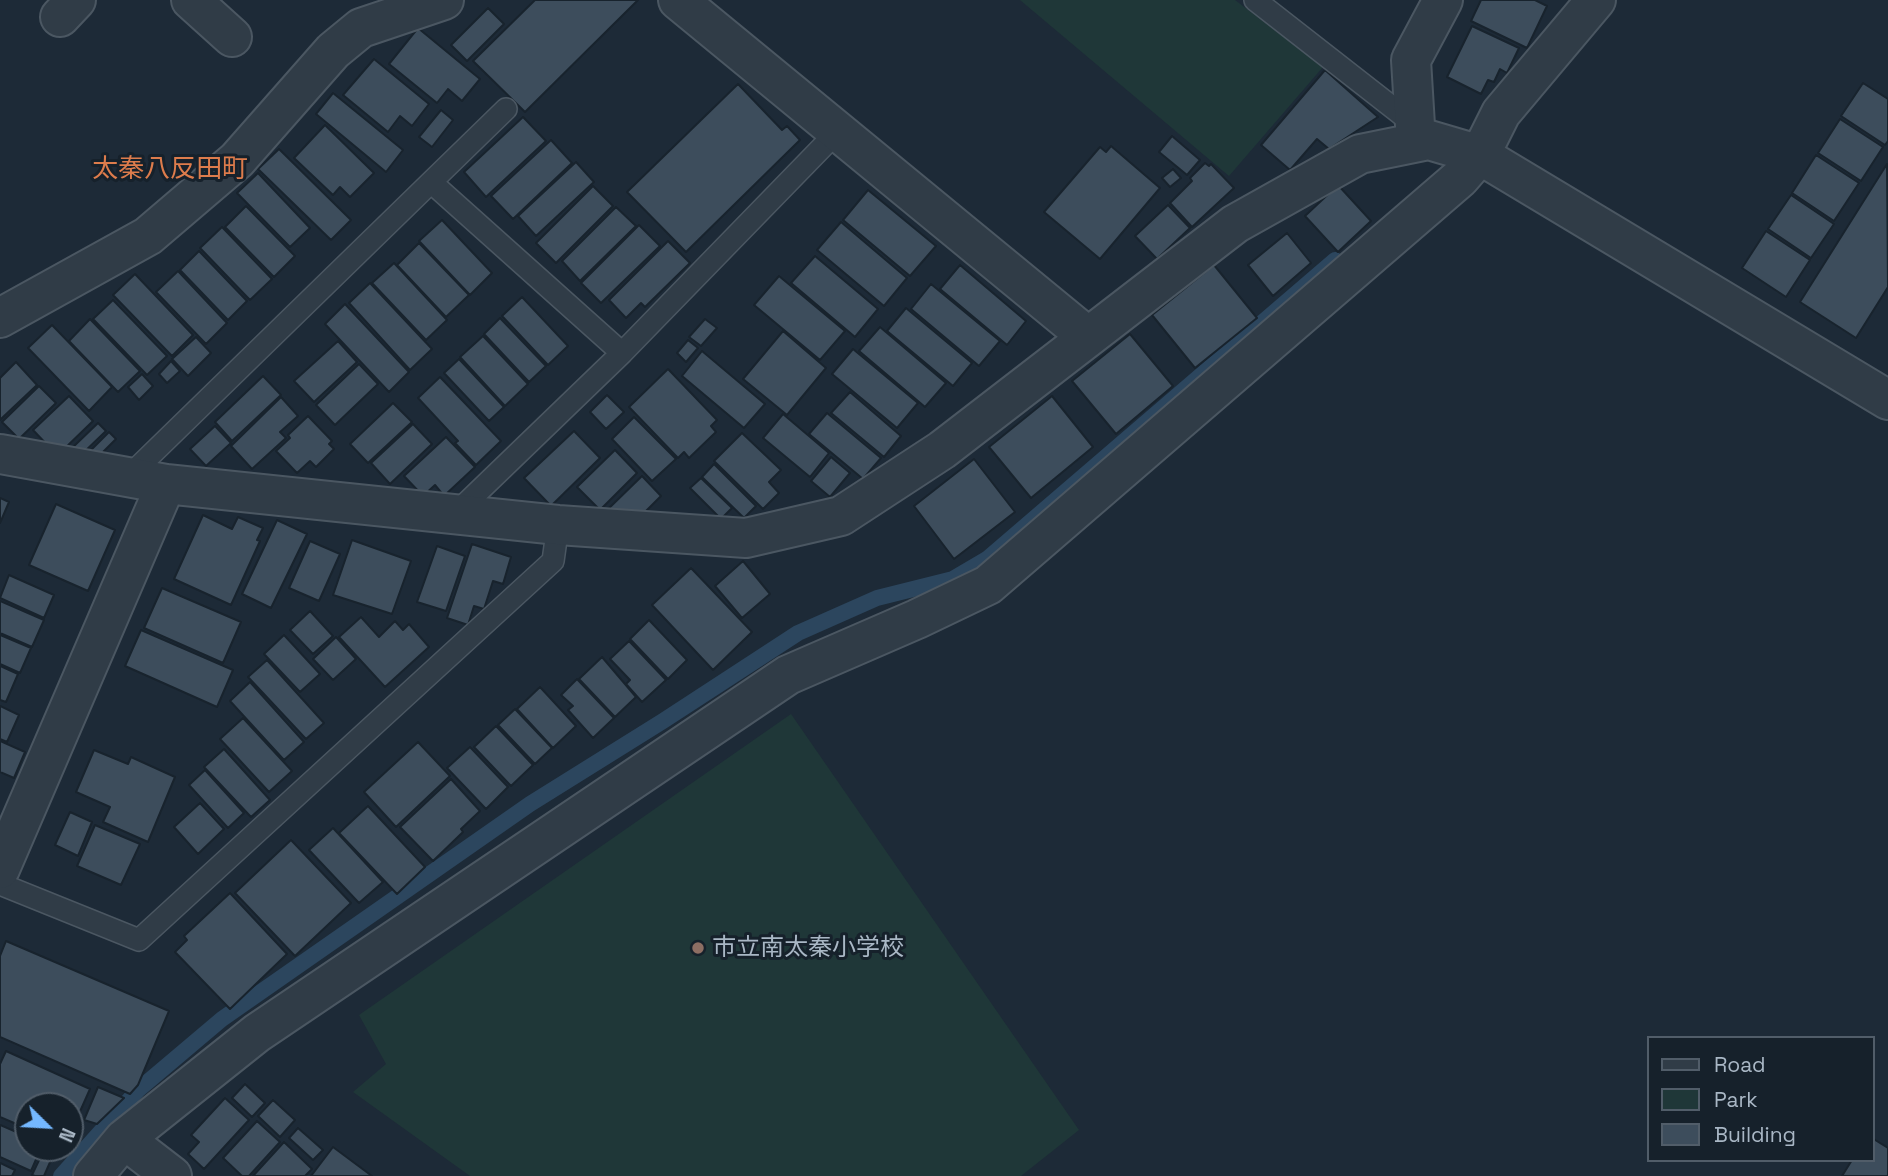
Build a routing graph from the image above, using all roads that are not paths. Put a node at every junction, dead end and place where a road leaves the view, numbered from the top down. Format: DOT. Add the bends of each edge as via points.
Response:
graph roads {
  1 [pos="191,0"];
  2 [pos="444,0"];
  3 [pos="678,0"];
  4 [pos="1255,0"];
  5 [pos="1443,0"];
  6 [pos="1597,0"];
  7 [pos="232,37"];
  8 [pos="506,109"];
  9 [pos="837,132"];
  10 [pos="1415,134"];
  11 [pos="1480,155"];
  12 [pos="432,183"];
  13 [pos="0,318"];
  14 [pos="1088,337"];
  15 [pos="622,353"];
  16 [pos="1888,400"];
  17 [pos="0,454"];
  18 [pos="128,477"];
  19 [pos="166,484"];
  20 [pos="455,514"];
  21 [pos="558,524"];
  22 [pos="0,869"];
  23 [pos="0,884"];
  24 [pos="124,1139"];
  25 [pos="93,1176"];
  26 [pos="173,1176"];
  1 -- 7 [label="street"];
  2 -- 13 [label="street" via="361,28 334,51 237,160 148,236"];
  3 -- 9 [label="street"];
  4 -- 10 [label="lane"];
  5 -- 10 [label="street" via="1411,61"];
  6 -- 11 [label="street" via="1501,113"];
  8 -- 12 [label="lane"];
  9 -- 14 [label="street"];
  9 -- 15 [label="lane"];
  10 -- 11 [label="street"];
  10 -- 14 [label="street" via="1360,154 1235,225"];
  11 -- 16 [label="street"];
  11 -- 24 [label="street" via="1460,178 988,585 788,676 257,1033"];
  12 -- 15 [label="lane"];
  12 -- 18 [label="lane"];
  14 -- 21 [label="street" via="942,450 841,516 746,538"];
  15 -- 20 [label="lane"];
  17 -- 18 [label="street"];
  18 -- 19 [label="street"];
  19 -- 20 [label="street"];
  19 -- 22 [label="street"];
  20 -- 21 [label="street"];
  21 -- 23 [label="lane" via="553,561 139,940"];
  24 -- 25 [label="street"];
  24 -- 26 [label="street"];
}
